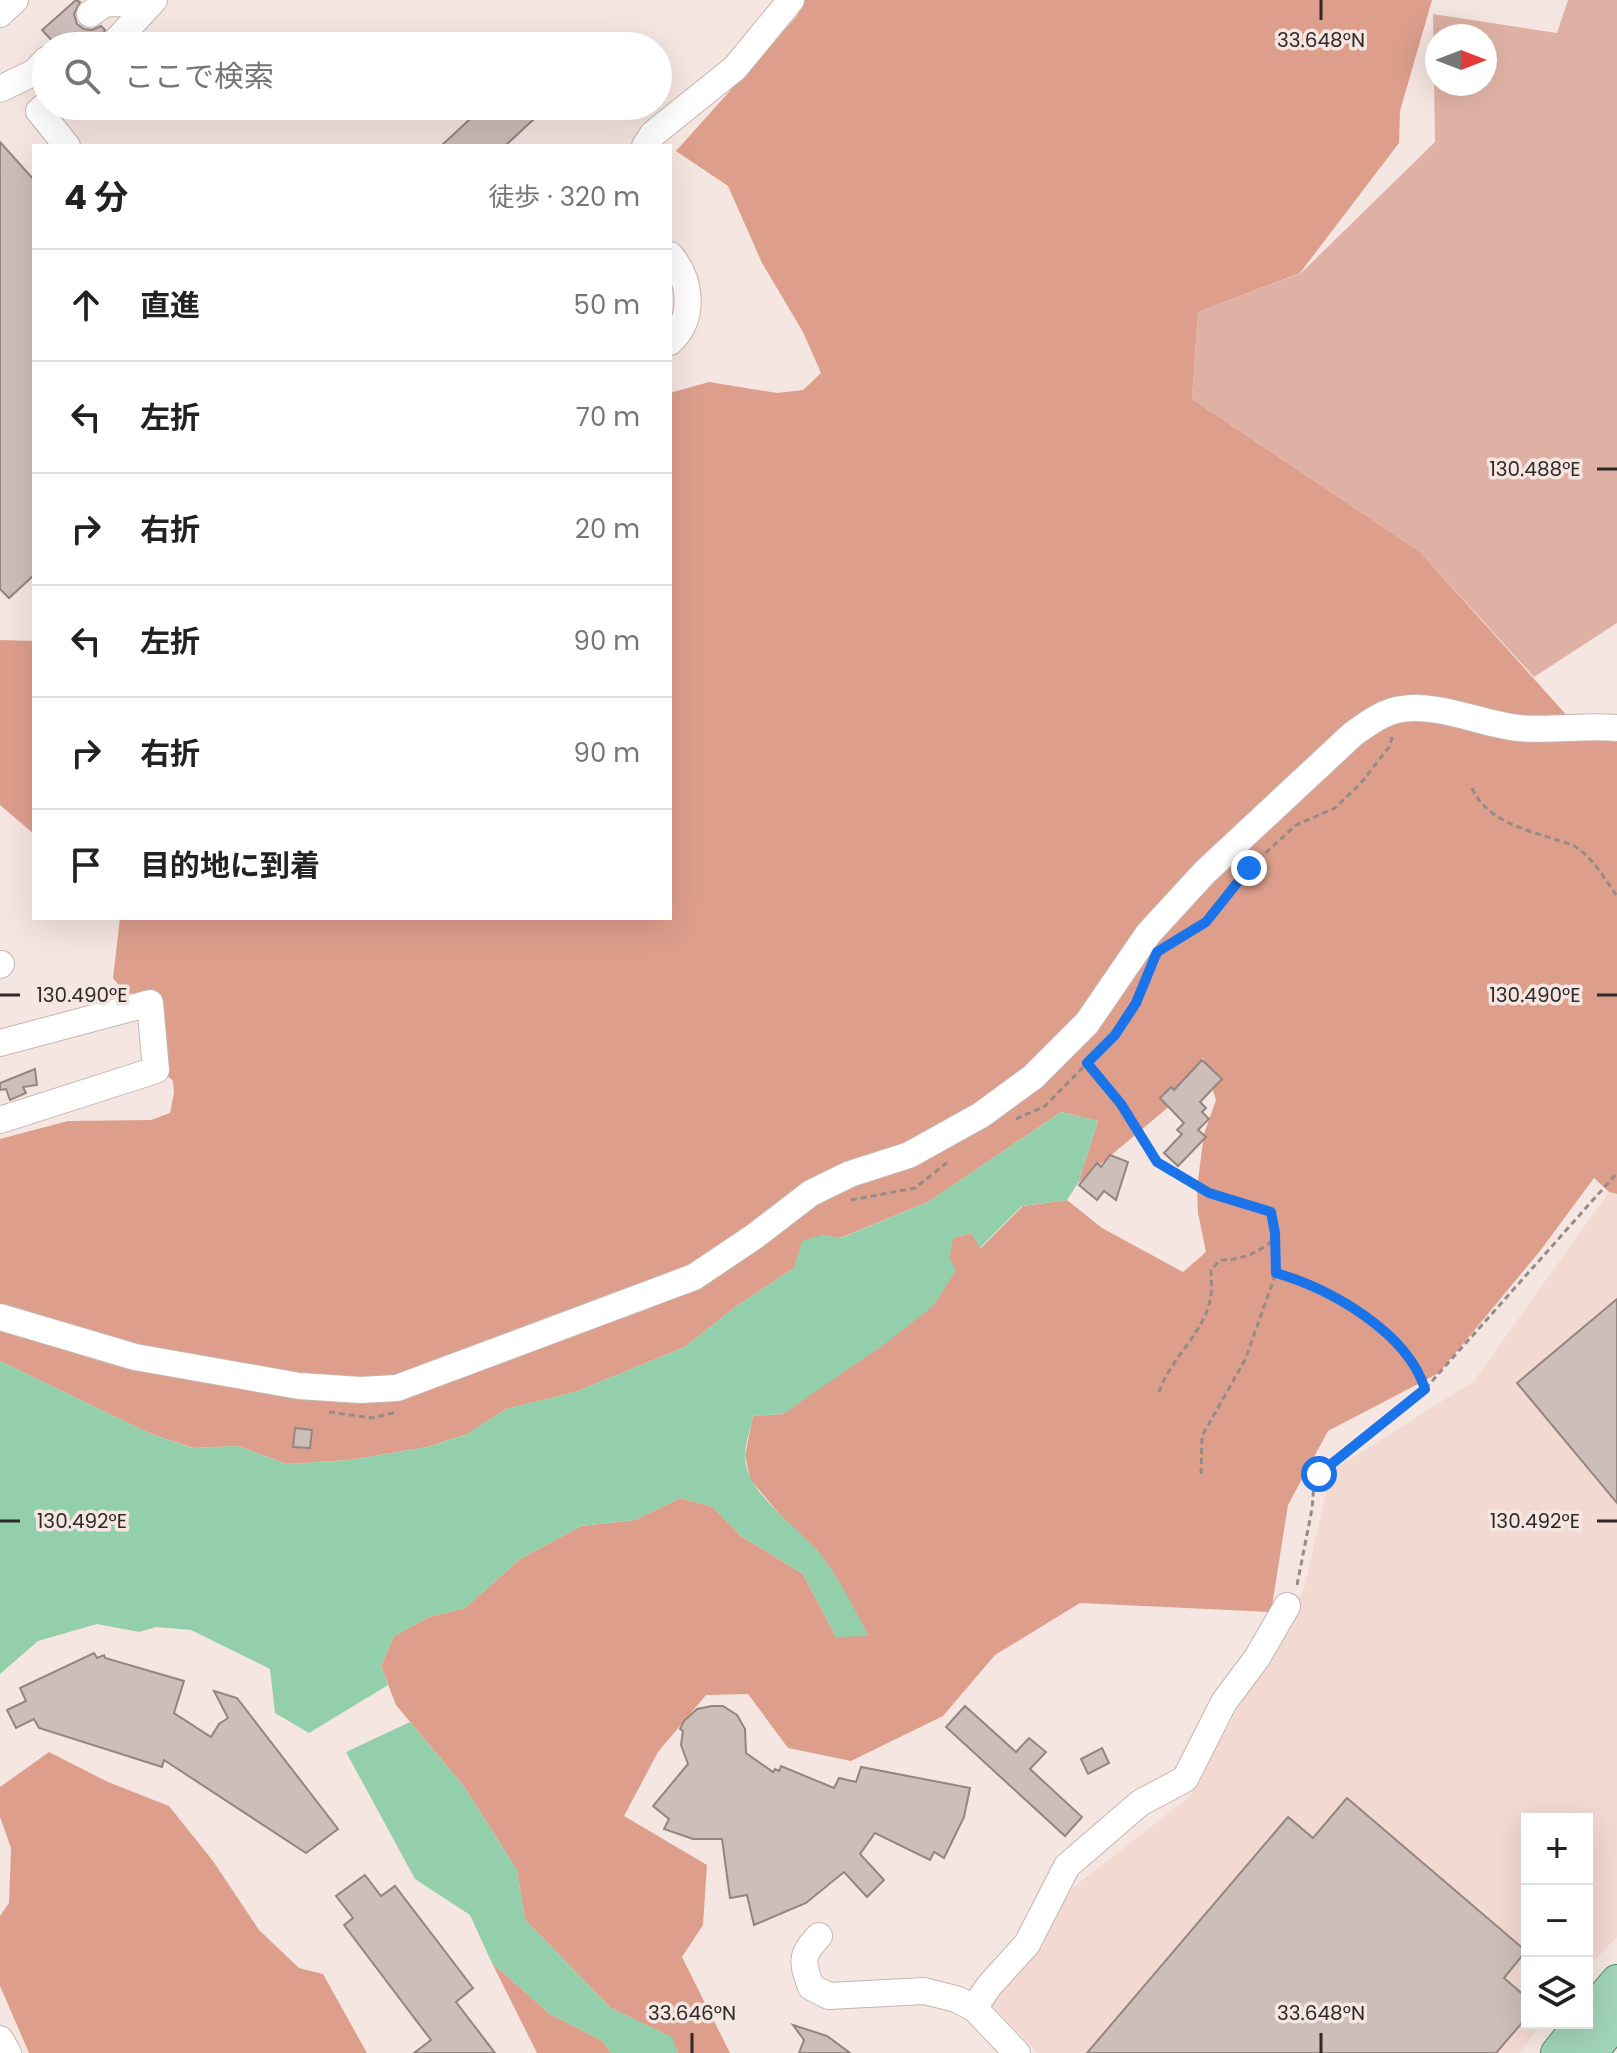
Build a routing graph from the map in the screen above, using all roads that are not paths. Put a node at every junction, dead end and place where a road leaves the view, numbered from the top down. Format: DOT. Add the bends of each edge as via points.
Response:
graph roads {
  1 [pos="15,0"];
  2 [pos="791,0"];
  3 [pos="152,2"];
  4 [pos="0,14"];
  5 [pos="90,14"];
  6 [pos="124,32"];
  7 [pos="32,73"];
  8 [pos="0,89"];
  9 [pos="672,119"];
  10 [pos="46,120"];
  11 [pos="670,120"];
  12 [pos="65,144"];
  13 [pos="646,144"];
  14 [pos="672,257"];
  15 [pos="672,340"];
  16 [pos="1617,728"];
  17 [pos="0,1043"];
  18 [pos="0,1120"];
  19 [pos="0,1317"];
  20 [pos="1287,1606"];
  21 [pos="819,1936"];
  22 [pos="1617,1981"];
  23 [pos="974,2008"];
  24 [pos="1593,2009"];
  25 [pos="1617,2021"];
  26 [pos="1576,2029"];
  27 [pos="0,2039"];
  28 [pos="8,2053"];
  29 [pos="1017,2053"];
  30 [pos="1557,2053"];
  31 [pos="1591,2053"];
  1 -- 4 [label="street"];
  2 -- 9 [label="street" via="735,68"];
  3 -- 5 [label="street" via="106,3"];
  3 -- 6 [label="street"];
  7 -- 8 [label="street"];
  10 -- 12 [label="street"];
  11 -- 13 [label="street"];
  14 -- 15 [label="street" via="689,292"];
  16 -- 19 [label="street" via="1518,728 1402,709 1374,720 1205,872 1148,934 1087,1023 1033,1077 981,1115 909,1155 811,1193 694,1277 397,1388 299,1386 135,1357"];
  17 -- 18 [label="street" via="150,1003 156,1070"];
  20 -- 23 [label="street" via="1224,1702 1185,1779 1140,1803 1067,1866 1027,1944"];
  21 -- 23 [label="street" via="806,1950 803,1965 811,1987 829,1996 924,1991"];
  22 -- 24 [label="main road"];
  23 -- 29 [label="street"];
  25 -- 31 [label="main road"];
  26 -- 30 [label="main road"];
  27 -- 28 [label="street"];
}
